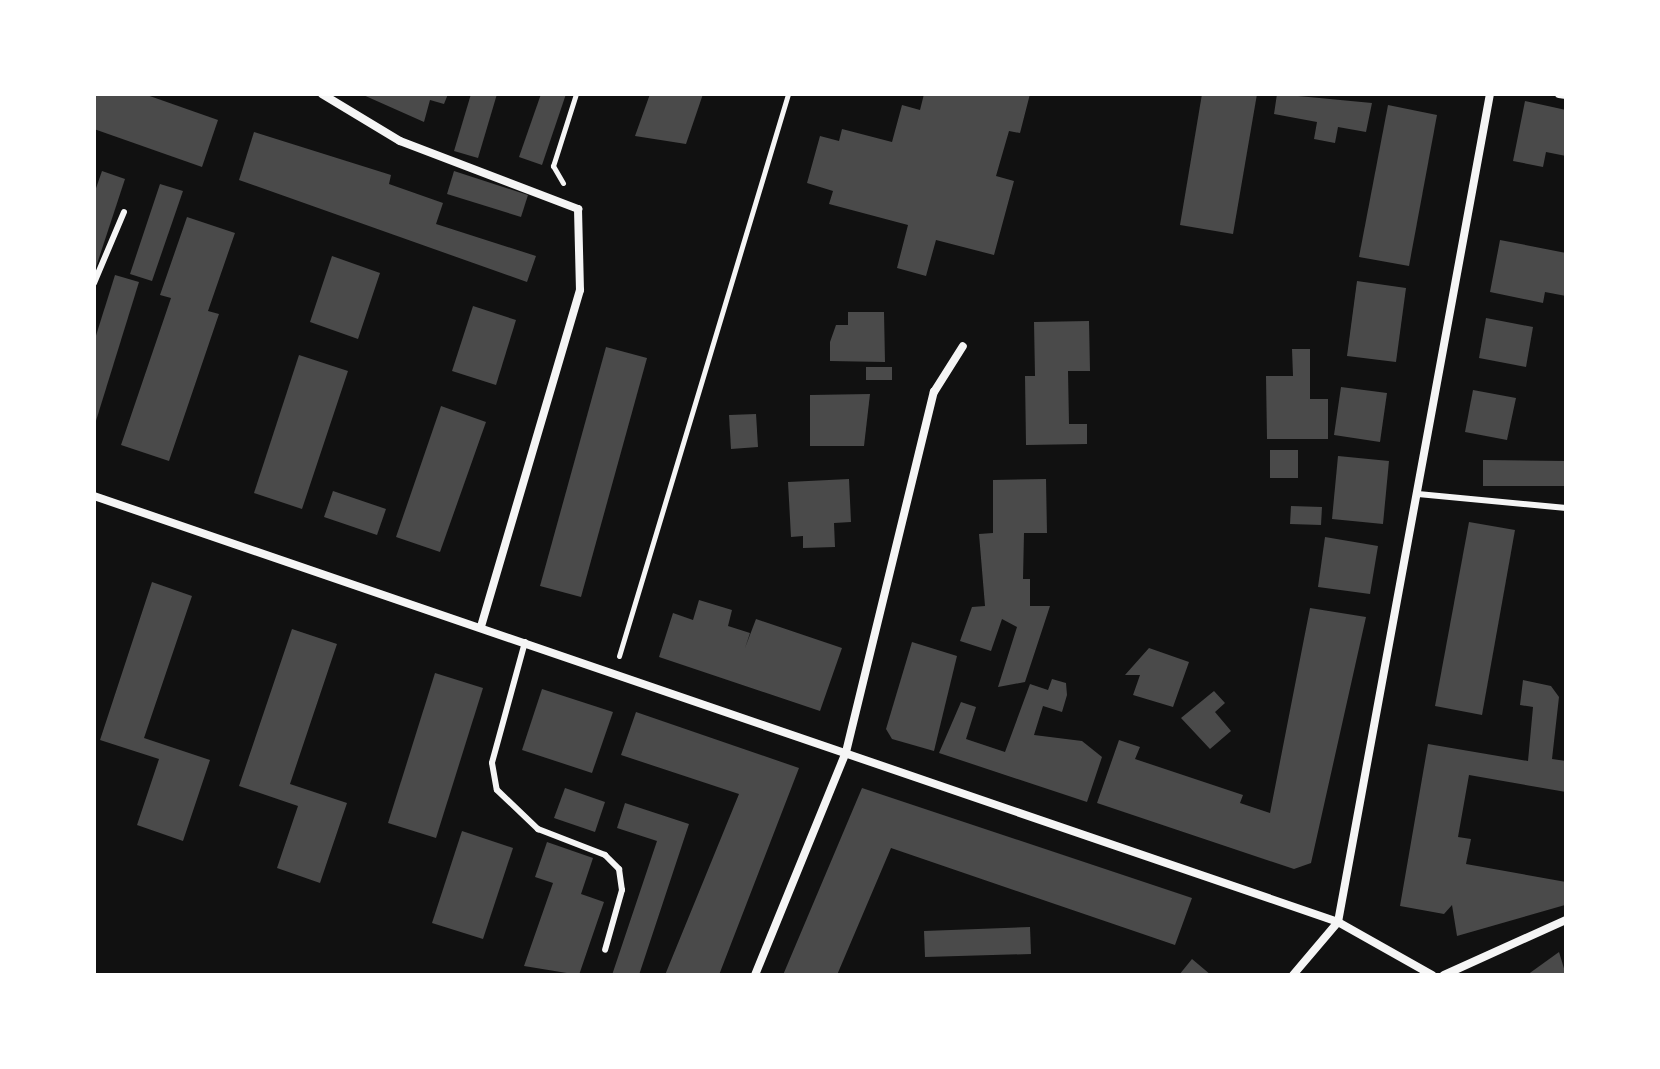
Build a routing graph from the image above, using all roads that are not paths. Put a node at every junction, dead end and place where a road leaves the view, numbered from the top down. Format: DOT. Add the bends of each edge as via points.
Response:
graph roads {
  1 [pos="322,94"];
  2 [pos="1490,94"];
  3 [pos="1559,94"];
  4 [pos="1566,95"];
  5 [pos="124,212"];
  6 [pos="94,283"];
  7 [pos="963,346"];
  8 [pos="1418,494"];
  9 [pos="94,496"];
  10 [pos="1566,508"];
  11 [pos="481,626"];
  12 [pos="525,641"];
  13 [pos="846,752"];
  14 [pos="1566,920"];
  15 [pos="1338,922"];
  16 [pos="605,950"];
  17 [pos="755,975"];
  18 [pos="1293,975"];
  19 [pos="1432,975"];
  20 [pos="1444,975"];
  1 -- 11 [label="street" via="400,141 578,209 580,290"];
  2 -- 8 [label="street"];
  3 -- 4 [label="street"];
  5 -- 6 [label="lane"];
  7 -- 13 [label="street" via="934,392"];
  8 -- 10 [label="lane"];
  8 -- 15 [label="street"];
  9 -- 11 [label="street"];
  11 -- 12 [label="street"];
  12 -- 13 [label="street"];
  12 -- 16 [label="lane" via="492,763 497,790 538,829 605,855 619,869 622,890"];
  13 -- 15 [label="street"];
  13 -- 17 [label="street"];
  14 -- 20 [label="street"];
  15 -- 18 [label="street"];
  15 -- 19 [label="street"];
}
